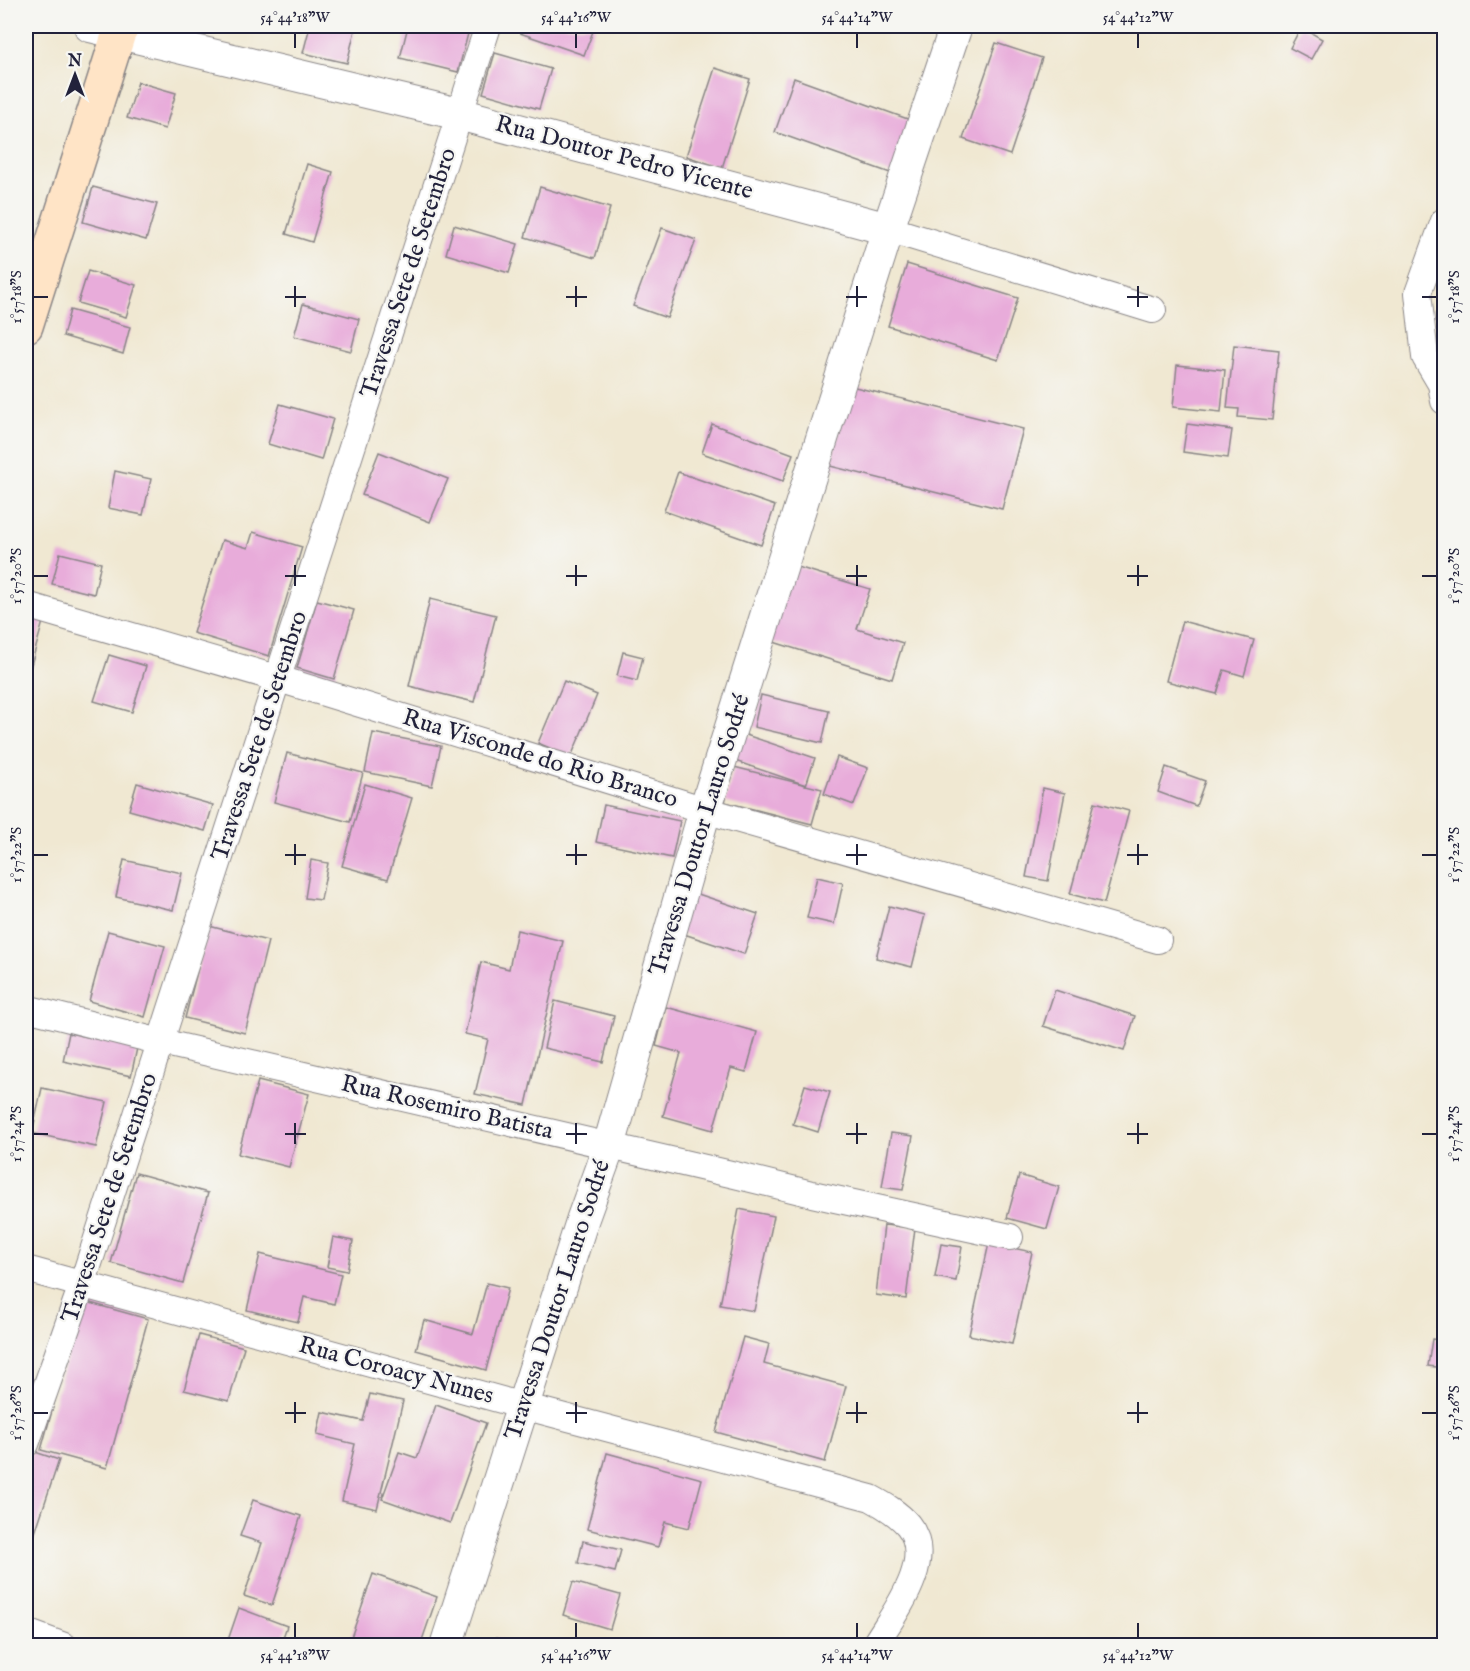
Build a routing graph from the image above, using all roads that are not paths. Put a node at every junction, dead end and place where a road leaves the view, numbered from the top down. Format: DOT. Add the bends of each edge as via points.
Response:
graph roads {
  1 [pos="488,26"];
  2 [pos="956,26"];
  3 [pos="111,28"];
  4 [pos="459,114"];
  5 [pos="1444,221"];
  6 [pos="888,228"];
  7 [pos="1153,310"];
  8 [pos="26,326"];
  9 [pos="1444,400"];
  10 [pos="26,605"];
  11 [pos="279,679"];
  12 [pos="705,810"];
  13 [pos="1158,940"];
  14 [pos="26,1008"];
  15 [pos="161,1042"];
  16 [pos="609,1146"];
  17 [pos="1010,1237"];
  18 [pos="26,1269"];
  19 [pos="82,1285"];
  20 [pos="523,1406"];
  21 [pos="26,1444"];
  22 [pos="26,1632"];
  23 [pos="64,1646"];
  24 [pos="446,1646"];
  25 [pos="873,1646"];
  1 -- 4 [label="street, Travessa Sete de Setembro"];
  2 -- 6 [label="street, Travessa Doutor Lauro Sodré"];
  3 -- 4 [label="street, Rua Doutor Pedro Vicente"];
  3 -- 8 [label="main road"];
  4 -- 6 [label="street, Rua Doutor Pedro Vicente"];
  4 -- 11 [label="street, Travessa Sete de Setembro"];
  5 -- 9 [label="street" via="1418,293 1425,357 1441,384"];
  6 -- 7 [label="street, Rua Doutor Pedro Vicente"];
  6 -- 12 [label="street, Travessa Doutor Lauro Sodré"];
  10 -- 11 [label="street, Rua Visconde do Rio Branco"];
  11 -- 12 [label="street, Rua Visconde do Rio Branco"];
  11 -- 15 [label="street, Travessa Sete de Setembro"];
  12 -- 13 [label="street, Rua Visconde do Rio Branco"];
  12 -- 16 [label="street, Travessa Doutor Lauro Sodré"];
  14 -- 15 [label="street, Rua Rosemiro Batista"];
  15 -- 16 [label="street, Rua Rosemiro Batista"];
  15 -- 19 [label="street, Travessa Sete de Setembro"];
  16 -- 17 [label="street, Rua Rosemiro Batista"];
  16 -- 20 [label="street, Travessa Doutor Lauro Sodré"];
  18 -- 19 [label="street, Rua Coroacy Nunes"];
  19 -- 20 [label="street, Rua Coroacy Nunes"];
  19 -- 21 [label="street, Travessa Sete de Setembro"];
  20 -- 24 [label="street, Travessa Doutor Lauro Sodré"];
  20 -- 25 [label="street, Rua Coroacy Nunes" via="871,1498 891,1509 917,1540 917,1563 909,1588"];
  22 -- 23 [label="street"];
}
